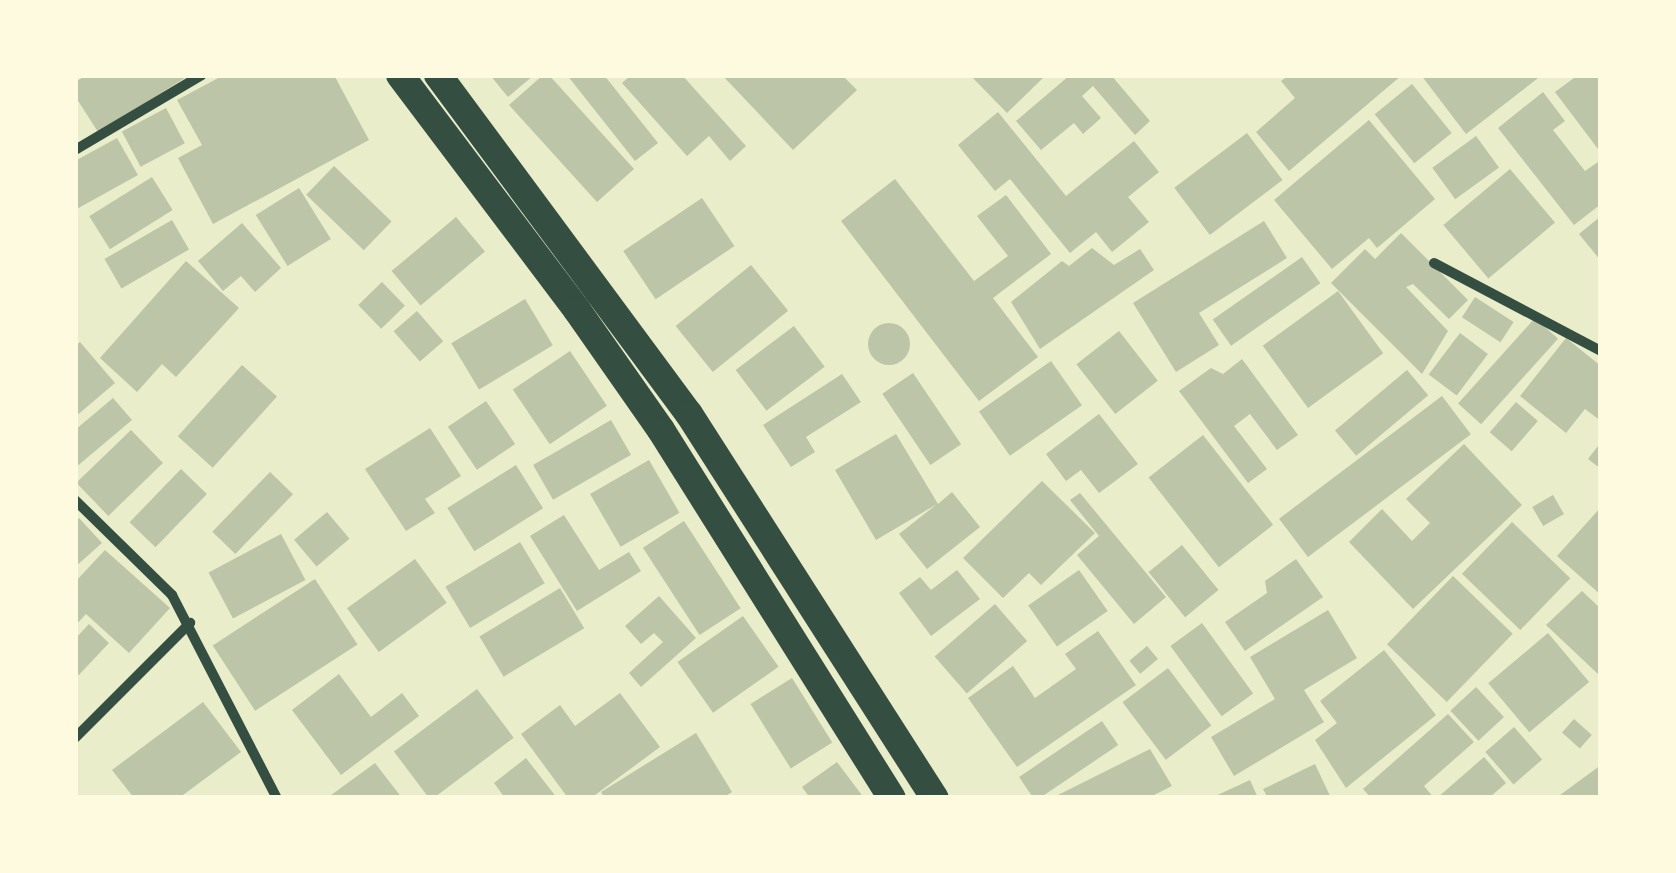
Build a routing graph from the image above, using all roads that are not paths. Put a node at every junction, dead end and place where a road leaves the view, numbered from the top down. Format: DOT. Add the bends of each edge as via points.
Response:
graph roads {
  1 [pos="202,75"];
  2 [pos="400,75"];
  3 [pos="438,75"];
  4 [pos="75,150"];
  5 [pos="1434,263"];
  6 [pos="1601,351"];
  7 [pos="75,500"];
  8 [pos="190,624"];
  9 [pos="75,738"];
  10 [pos="277,798"];
  11 [pos="892,798"];
  12 [pos="935,798"];
  1 -- 4 [label="street"];
  2 -- 11 [label="highway" via="661,430"];
  3 -- 12 [label="highway" via="689,414"];
  5 -- 6 [label="street"];
  7 -- 8 [label="street" via="172,594"];
  8 -- 9 [label="street"];
  8 -- 10 [label="street"];
}
